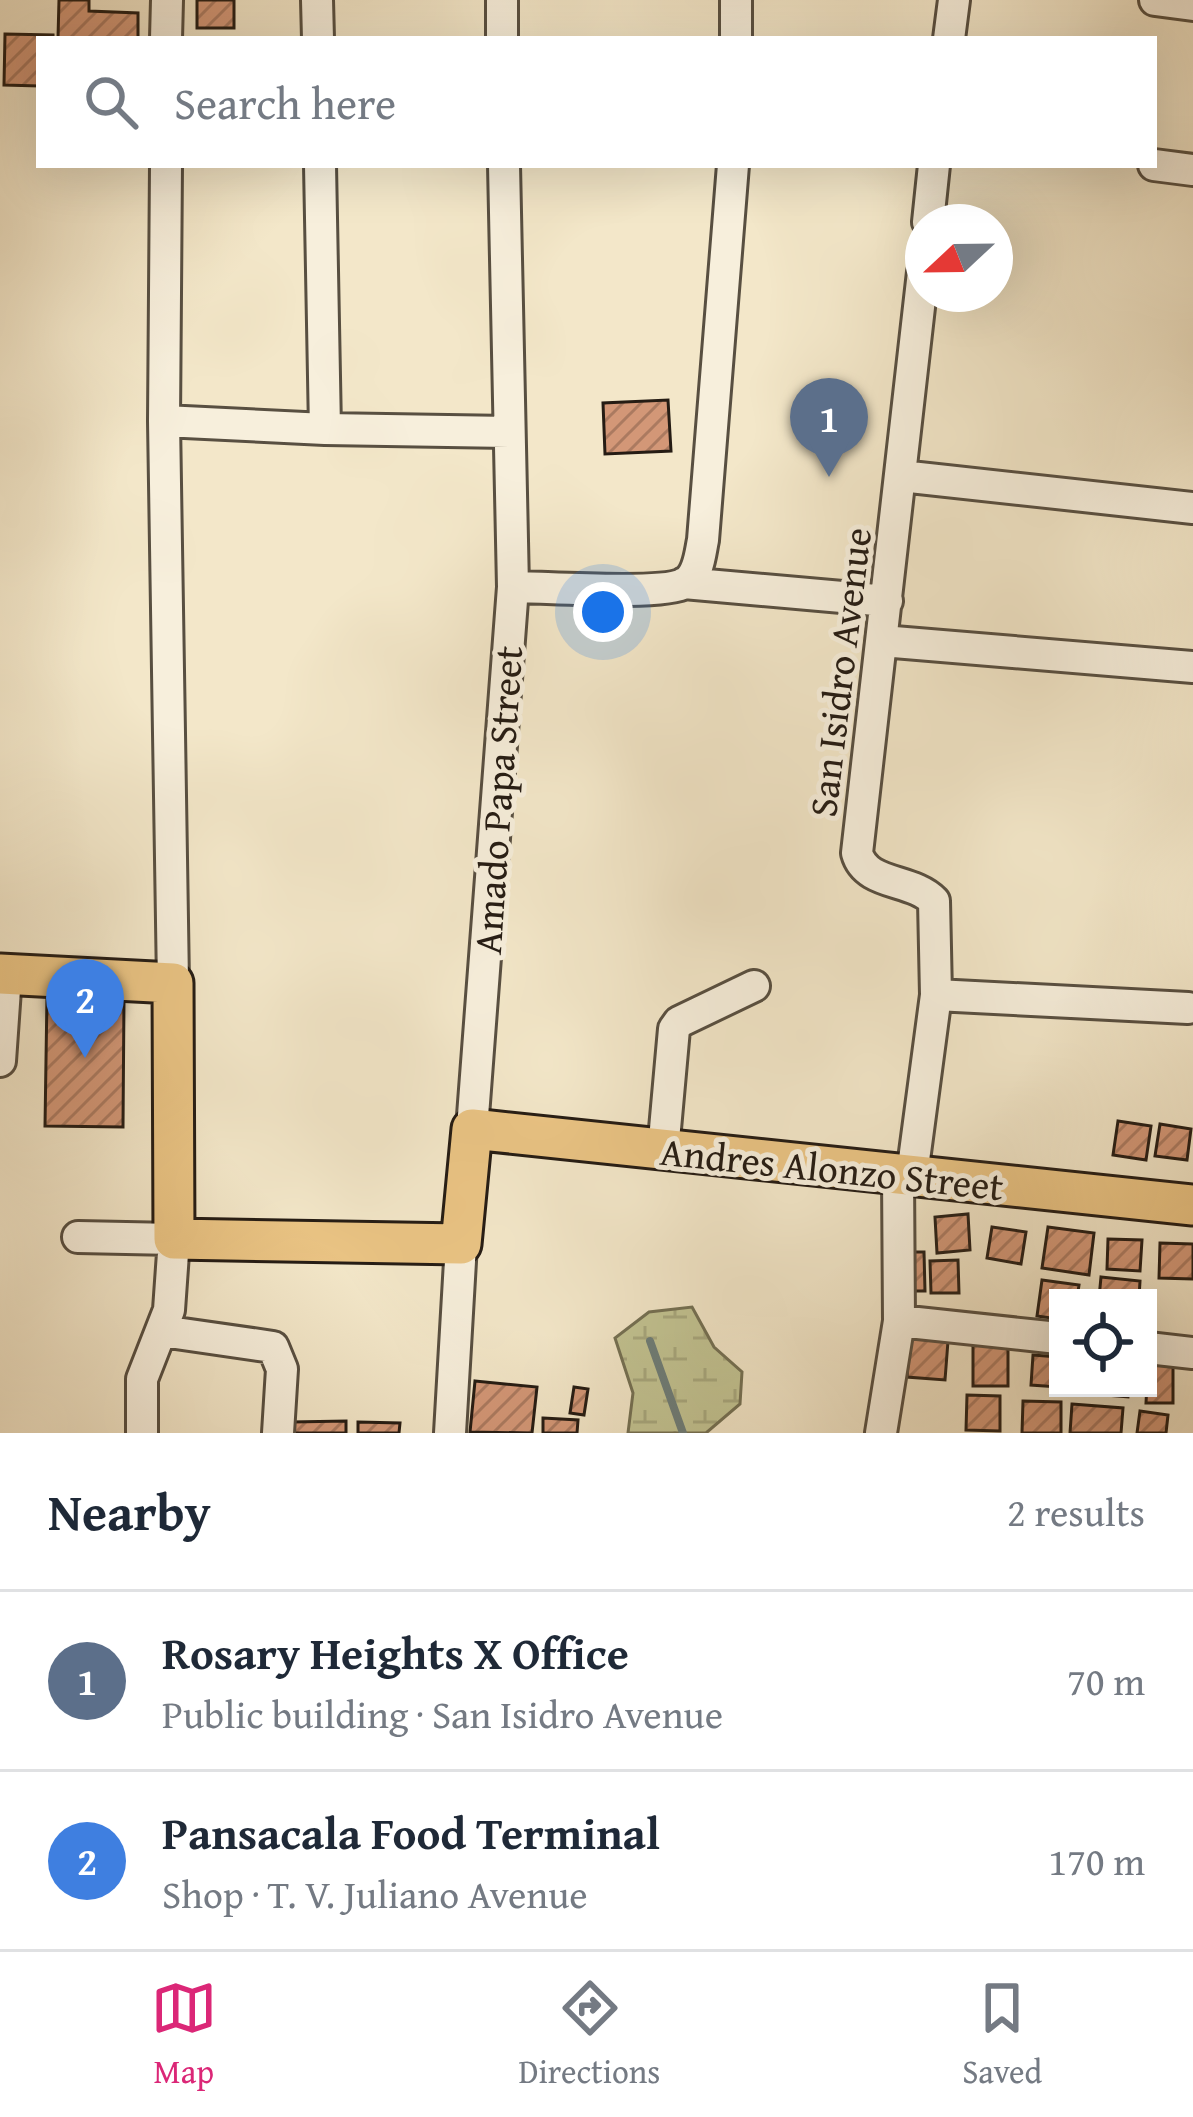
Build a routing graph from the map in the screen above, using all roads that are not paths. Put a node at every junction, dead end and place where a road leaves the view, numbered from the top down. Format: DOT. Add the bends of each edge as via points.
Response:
graph roads {
  1 [pos="166,0"];
  2 [pos="317,0"];
  3 [pos="502,0"];
  4 [pos="736,0"];
  5 [pos="954,0"];
  6 [pos="1155,0"];
  7 [pos="1193,5"];
  8 [pos="166,36"];
  9 [pos="318,36"];
  10 [pos="502,36"];
  11 [pos="736,36"];
  12 [pos="950,36"];
  13 [pos="1157,165"];
  14 [pos="166,168"];
  15 [pos="320,168"];
  16 [pos="504,168"];
  17 [pos="733,168"];
  18 [pos="934,168"];
  19 [pos="1193,170"];
  20 [pos="930,204"];
  21 [pos="919,312"];
  22 [pos="164,421"];
  23 [pos="325,429"];
  24 [pos="509,432"];
  25 [pos="902,476"];
  26 [pos="1193,508"];
  27 [pos="685,584"];
  28 [pos="513,587"];
  29 [pos="887,601"];
  30 [pos="882,641"];
  31 [pos="1193,667"];
  32 [pos="3,975"];
  33 [pos="173,983"];
  34 [pos="754,986"];
  35 [pos="936,995"];
  36 [pos="1188,1008"];
  37 [pos="0,1061"];
  38 [pos="472,1129"];
  39 [pos="663,1151"];
  40 [pos="905,1174"];
  41 [pos="1193,1204"];
  42 [pos="78,1237"];
  43 [pos="174,1239"];
  44 [pos="461,1244"];
  45 [pos="899,1321"];
  46 [pos="162,1331"];
  47 [pos="1049,1337"];
  48 [pos="1157,1349"];
  49 [pos="1193,1353"];
  50 [pos="142,1433"];
  51 [pos="278,1433"];
  52 [pos="450,1433"];
  53 [pos="881,1433"];
  1 -- 8 [label="street"];
  2 -- 9 [label="street"];
  3 -- 10 [label="street"];
  4 -- 11 [label="street"];
  5 -- 12 [label="street"];
  6 -- 7 [label="street"];
  13 -- 19 [label="street"];
  14 -- 22 [label="street"];
  15 -- 23 [label="street"];
  16 -- 24 [label="street, Amado Papa Street"];
  17 -- 27 [label="street" via="703,540"];
  18 -- 20 [label="street"];
  21 -- 25 [label="street, San Isidro Avenue"];
  22 -- 23 [label="street"];
  22 -- 33 [label="street"];
  23 -- 24 [label="street"];
  24 -- 28 [label="street, Amado Papa Street"];
  25 -- 26 [label="street"];
  25 -- 29 [label="street, San Isidro Avenue"];
  27 -- 28 [label="street"];
  27 -- 29 [label="street"];
  28 -- 38 [label="street, Amado Papa Street"];
  29 -- 30 [label="street, San Isidro Avenue"];
  30 -- 31 [label="street"];
  30 -- 35 [label="street, San Isidro Avenue" via="857,853 868,873 922,889 934,902"];
  32 -- 33 [label="main road"];
  32 -- 37 [label="street"];
  33 -- 43 [label="main road"];
  34 -- 39 [label="street" via="674,1029"];
  35 -- 36 [label="street"];
  35 -- 40 [label="street, San Isidro Avenue"];
  38 -- 39 [label="main road, Andres Alonzo Street"];
  38 -- 44 [label="main road, Amado Papa Street"];
  39 -- 40 [label="main road, Andres Alonzo Street"];
  40 -- 41 [label="main road, Andres Alonzo Street"];
  40 -- 45 [label="street, San Isidro Avenue"];
  42 -- 43 [label="street"];
  43 -- 44 [label="main road"];
  43 -- 46 [label="street"];
  44 -- 52 [label="street, Amado Papa Street"];
  45 -- 47 [label="street"];
  45 -- 53 [label="street, San Isidro Avenue"];
  46 -- 50 [label="street" via="142,1378"];
  46 -- 51 [label="street" via="273,1347 282,1369"];
  48 -- 49 [label="street"];
}
